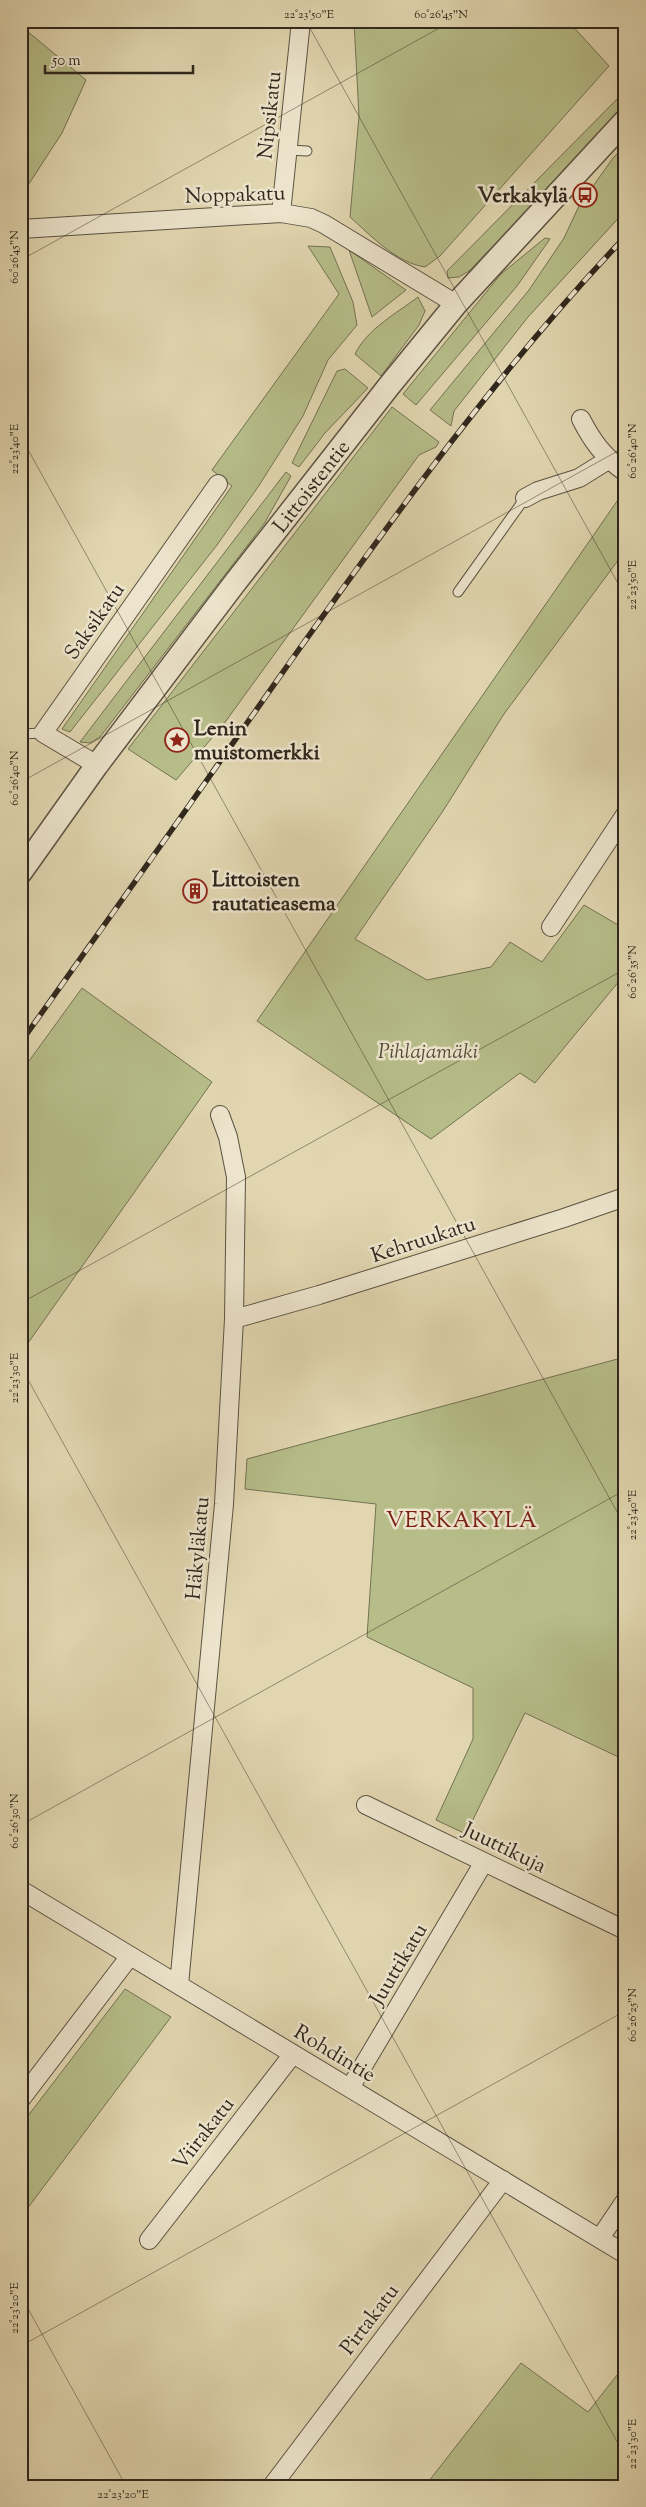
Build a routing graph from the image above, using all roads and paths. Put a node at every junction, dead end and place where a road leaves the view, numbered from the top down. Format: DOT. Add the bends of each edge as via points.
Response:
graph roads {
  1 [pos="302,21"];
  2 [pos="625,121"];
  3 [pos="288,150"];
  4 [pos="307,150"];
  5 [pos="281,213"];
  6 [pos="21,229"];
  7 [pos="456,304"];
  8 [pos="581,419"];
  9 [pos="608,460"];
  10 [pos="625,472"];
  11 [pos="218,484"];
  12 [pos="526,498"];
  13 [pos="458,592"];
  14 [pos="43,733"];
  15 [pos="21,734"];
  16 [pos="97,765"];
  17 [pos="625,815"];
  18 [pos="24,864"];
  19 [pos="551,927"];
  20 [pos="220,1115"];
  21 [pos="625,1197"];
  22 [pos="234,1319"];
  23 [pos="366,1806"];
  24 [pos="484,1862"];
  25 [pos="21,1890"];
  26 [pos="625,1930"];
  27 [pos="130,1956"];
  28 [pos="179,1985"];
  29 [pos="293,2054"];
  30 [pos="350,2088"];
  31 [pos="21,2099"];
  32 [pos="503,2180"];
  33 [pos="625,2201"];
  34 [pos="600,2238"];
  35 [pos="149,2240"];
  36 [pos="625,2254"];
  37 [pos="272,2486"];
  1 -- 3 [label="street, Nipsikatu"];
  2 -- 7 [label="street, Littoistentie"];
  3 -- 4 [label="lane"];
  3 -- 5 [label="street, Nipsikatu"];
  5 -- 6 [label="street, Noppakatu"];
  5 -- 7 [label="street, Noppakatu" via="311,218 324,224"];
  7 -- 16 [label="street, Littoistentie" via="234,584"];
  8 -- 9 [label="street"];
  9 -- 10 [label="street"];
  9 -- 12 [label="street" via="580,478"];
  11 -- 14 [label="street, Saksikatu"];
  12 -- 13 [label="lane"];
  14 -- 15 [label="lane"];
  14 -- 16 [label="street"];
  16 -- 18 [label="street, Littoistentie"];
  17 -- 19 [label="street"];
  20 -- 22 [label="street, Häkyläkatu" via="236,1177"];
  21 -- 22 [label="street, Kehruukatu" via="319,1296"];
  22 -- 28 [label="street, Häkyläkatu" via="224,1504"];
  23 -- 24 [label="street, Juuttikuja"];
  24 -- 26 [label="street, Juuttikuja"];
  24 -- 30 [label="street, Juuttikatu"];
  25 -- 27 [label="street, Rohdintie"];
  27 -- 28 [label="street, Rohdintie"];
  27 -- 31 [label="street"];
  28 -- 29 [label="street, Rohdintie"];
  29 -- 30 [label="street, Rohdintie"];
  29 -- 35 [label="street, Viirakatu"];
  30 -- 32 [label="street, Rohdintie"];
  32 -- 34 [label="street, Rohdintie"];
  32 -- 37 [label="street, Pirtakatu"];
  33 -- 34 [label="street"];
  34 -- 36 [label="street, Rohdintie"];
}
